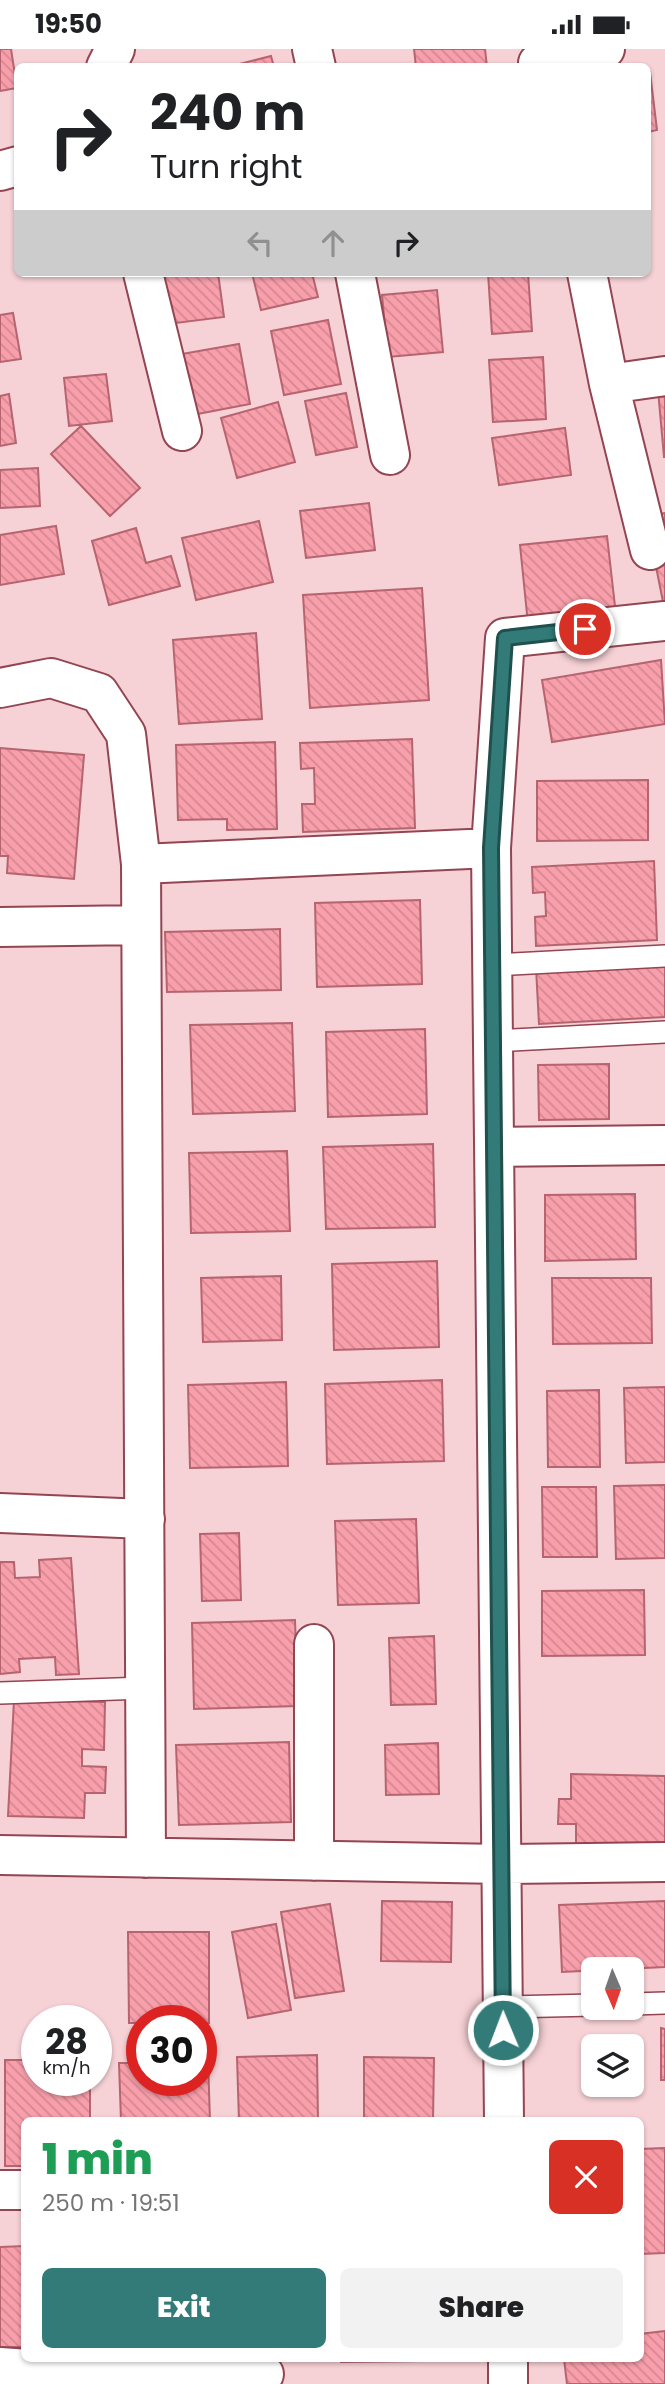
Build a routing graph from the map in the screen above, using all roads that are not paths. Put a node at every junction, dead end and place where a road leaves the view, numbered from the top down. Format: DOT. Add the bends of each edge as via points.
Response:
graph roads {
  1 [pos="605,49"];
  2 [pos="536,59"];
  3 [pos="144,277"];
  4 [pos="356,277"];
  5 [pos="588,277"];
  6 [pos="665,376"];
  7 [pos="609,384"];
  8 [pos="182,431"];
  9 [pos="390,455"];
  10 [pos="650,550"];
  11 [pos="665,621"];
  12 [pos="0,688"];
  13 [pos="491,848"];
  14 [pos="141,864"];
  15 [pos="141,925"];
  16 [pos="0,927"];
  17 [pos="665,956"];
  18 [pos="493,965"];
  19 [pos="665,1032"];
  20 [pos="494,1041"];
  21 [pos="665,1145"];
  22 [pos="495,1147"];
  23 [pos="0,1513"];
  24 [pos="145,1518"];
  25 [pos="314,1644"];
  26 [pos="145,1688"];
  27 [pos="0,1693"];
  28 [pos="0,1856"];
  29 [pos="146,1858"];
  30 [pos="314,1861"];
  31 [pos="665,1862"];
  32 [pos="502,1864"];
  33 [pos="665,2003"];
  34 [pos="644,2004"];
  35 [pos="581,2005"];
  36 [pos="503,2007"];
  37 [pos="504,2117"];
  38 [pos="0,2190"];
  39 [pos="21,2190"];
  40 [pos="508,2362"];
  41 [pos="0,2367"];
  42 [pos="264,2374"];
  43 [pos="71,2378"];
  44 [pos="508,2384"];
  1 -- 2 [label="street"];
  3 -- 8 [label="street"];
  4 -- 9 [label="street"];
  5 -- 7 [label="street"];
  6 -- 7 [label="street"];
  7 -- 10 [label="street"];
  11 -- 13 [label="street" via="505,638"];
  12 -- 14 [label="street" via="51,678 99,693 126,734"];
  13 -- 14 [label="street"];
  13 -- 18 [label="street"];
  14 -- 15 [label="street"];
  15 -- 16 [label="street"];
  15 -- 24 [label="street"];
  17 -- 18 [label="lane"];
  18 -- 20 [label="street"];
  19 -- 20 [label="lane"];
  20 -- 22 [label="street"];
  21 -- 22 [label="street"];
  22 -- 32 [label="street"];
  23 -- 24 [label="street"];
  24 -- 26 [label="street"];
  25 -- 30 [label="street"];
  26 -- 27 [label="lane"];
  26 -- 29 [label="street"];
  28 -- 29 [label="street"];
  29 -- 30 [label="street"];
  30 -- 32 [label="street"];
  31 -- 32 [label="street"];
  32 -- 36 [label="street"];
  33 -- 34 [label="lane"];
  35 -- 36 [label="lane"];
  36 -- 37 [label="street"];
  38 -- 39 [label="street"];
  40 -- 44 [label="street"];
  41 -- 43 [label="street"];
  42 -- 43 [label="street"];
}
